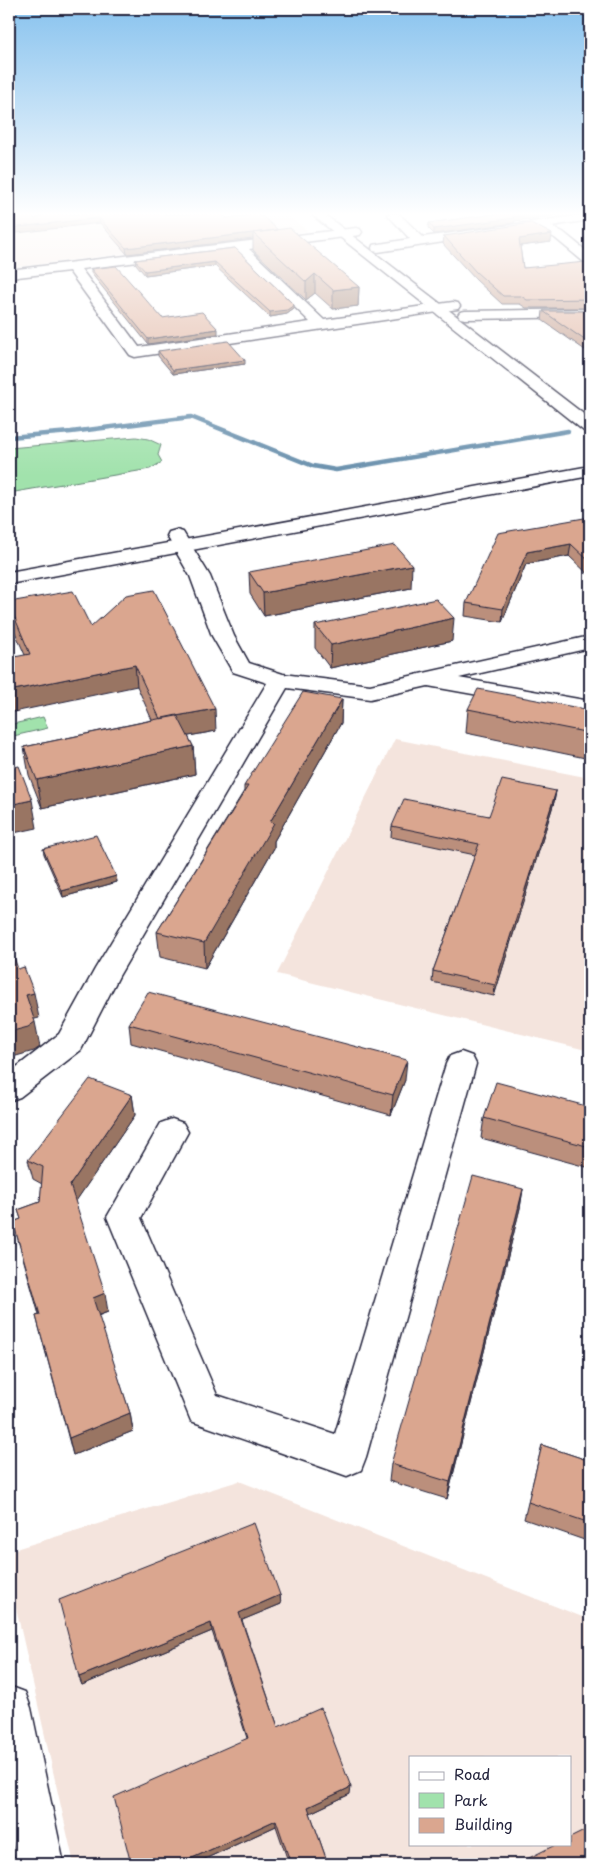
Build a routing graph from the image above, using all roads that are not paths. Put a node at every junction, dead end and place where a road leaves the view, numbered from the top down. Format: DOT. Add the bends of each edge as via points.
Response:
graph roads {
  1 [pos="98,301"];
  2 [pos="297,301"];
  3 [pos="439,301"];
  4 [pos="442,301"];
  5 [pos="452,310"];
  6 [pos="590,314"];
  7 [pos="321,325"];
  8 [pos="590,410"];
  9 [pos="590,427"];
  10 [pos="590,461"];
  11 [pos="590,470"];
  12 [pos="179,541"];
  13 [pos="9,566"];
  14 [pos="9,578"];
  15 [pos="590,642"];
  16 [pos="428,678"];
  17 [pos="280,680"];
  18 [pos="590,708"];
  19 [pos="461,1064"];
  20 [pos="9,1089"];
  21 [pos="172,1132"];
  22 [pos="9,1708"];
  23 [pos="40,1864"];
  1 -- 7 [label="street" via="135,352"];
  2 -- 7 [label="street"];
  3 -- 5 [label="street"];
  4 -- 5 [label="street"];
  5 -- 6 [label="street"];
  5 -- 7 [label="street"];
  5 -- 8 [label="street"];
  5 -- 9 [label="street"];
  10 -- 12 [label="street"];
  11 -- 12 [label="street"];
  12 -- 13 [label="street"];
  12 -- 14 [label="street"];
  12 -- 17 [label="street" via="200,576 223,636 240,667"];
  15 -- 16 [label="street"];
  16 -- 17 [label="street" via="370,692"];
  16 -- 18 [label="street"];
  17 -- 20 [label="street" via="105,976 70,1042"];
  19 -- 21 [label="street" via="346,1458 204,1408 124,1217"];
  22 -- 23 [label="street"];
}
